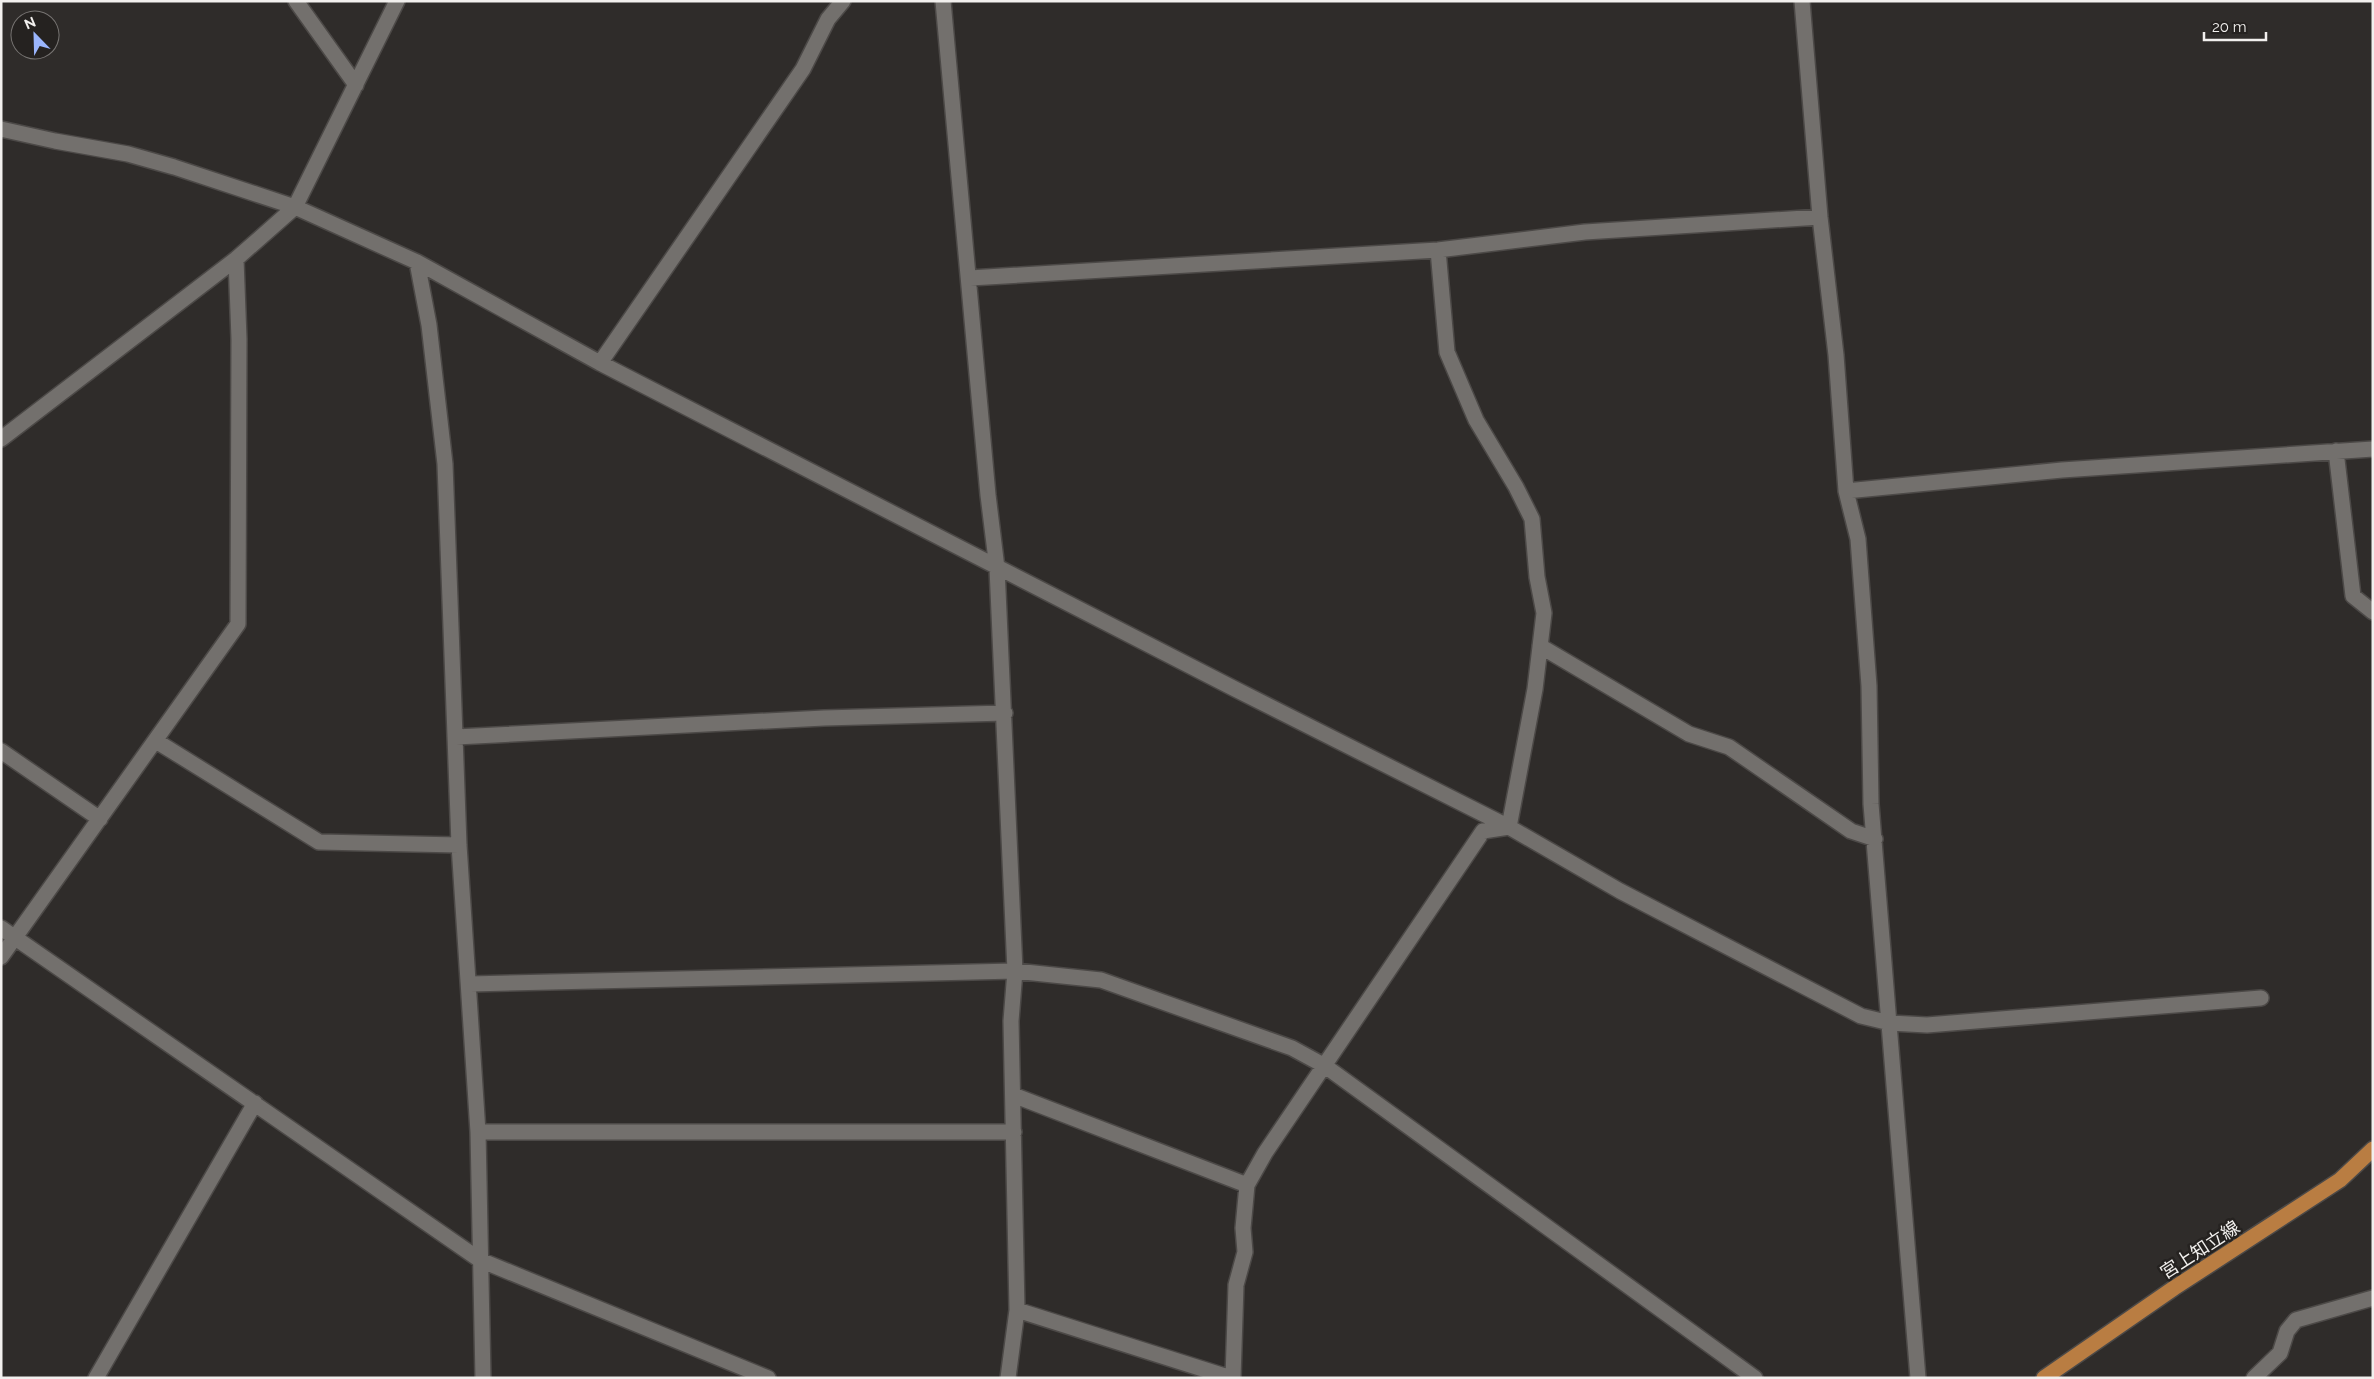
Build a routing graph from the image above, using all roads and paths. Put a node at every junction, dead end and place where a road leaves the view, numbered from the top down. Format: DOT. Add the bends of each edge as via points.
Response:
graph roads {
  1 [pos="296,1"];
  2 [pos="397,1"];
  3 [pos="842,1"];
  4 [pos="944,1"];
  5 [pos="1802,1"];
  6 [pos="356,86"];
  7 [pos="1,129"];
  8 [pos="296,207"];
  9 [pos="1820,217"];
  10 [pos="1438,250"];
  11 [pos="236,259"];
  12 [pos="417,262"];
  13 [pos="970,278"];
  14 [pos="600,363"];
  15 [pos="1,439"];
  16 [pos="2373,449"];
  17 [pos="2336,451"];
  18 [pos="1846,491"];
  19 [pos="997,568"];
  20 [pos="2373,612"];
  21 [pos="1540,646"];
  22 [pos="1005,713"];
  23 [pos="456,737"];
  24 [pos="156,741"];
  25 [pos="1,751"];
  26 [pos="100,818"];
  27 [pos="1509,827"];
  28 [pos="1875,839"];
  29 [pos="459,845"];
  30 [pos="1,928"];
  31 [pos="15,937"];
  32 [pos="1,957"];
  33 [pos="1014,971"];
  34 [pos="470,984"];
  35 [pos="2262,998"];
  36 [pos="1890,1023"];
  37 [pos="1325,1066"];
  38 [pos="1013,1095"];
  39 [pos="255,1103"];
  40 [pos="478,1132"];
  41 [pos="1014,1132"];
  42 [pos="2373,1149"];
  43 [pos="1247,1185"];
  44 [pos="480,1260"];
  45 [pos="2373,1298"];
  46 [pos="1017,1310"];
  47 [pos="96,1378"];
  48 [pos="483,1378"];
  49 [pos="768,1378"];
  50 [pos="1008,1378"];
  51 [pos="1232,1378"];
  52 [pos="1755,1378"];
  53 [pos="1918,1378"];
  54 [pos="2044,1378"];
  55 [pos="2254,1378"];
  1 -- 6 [label="street"];
  2 -- 6 [label="street"];
  3 -- 14 [label="street" via="828,20 804,69"];
  4 -- 13 [label="street"];
  5 -- 9 [label="street"];
  6 -- 8 [label="street"];
  7 -- 8 [label="street" via="137,157"];
  8 -- 11 [label="street"];
  8 -- 12 [label="street"];
  9 -- 10 [label="street" via="1585,232"];
  9 -- 18 [label="street" via="1836,355"];
  10 -- 13 [label="street"];
  10 -- 21 [label="street" via="1447,352 1476,420 1532,519 1544,613"];
  11 -- 15 [label="street"];
  11 -- 24 [label="street" via="239,339 238,624"];
  12 -- 14 [label="street"];
  12 -- 23 [label="street" via="430,325 445,464"];
  13 -- 19 [label="street"];
  14 -- 19 [label="street"];
  16 -- 17 [label="street"];
  17 -- 18 [label="street" via="2062,470"];
  17 -- 20 [label="street" via="2353,596"];
  18 -- 28 [label="street" via="1858,539 1869,686 1871,804"];
  19 -- 22 [label="street"];
  19 -- 27 [label="street"];
  21 -- 27 [label="street" via="1536,688"];
  21 -- 28 [label="street" via="1689,734 1730,748 1851,831"];
  22 -- 23 [label="street" via="824,718"];
  22 -- 33 [label="street"];
  23 -- 29 [label="street"];
  24 -- 26 [label="street"];
  24 -- 29 [label="street" via="320,842"];
  25 -- 26 [label="street"];
  26 -- 31 [label="street"];
  27 -- 36 [label="street" via="1620,891 1862,1016"];
  27 -- 37 [label="street" via="1483,831"];
  28 -- 36 [label="street"];
  29 -- 34 [label="street"];
  30 -- 31 [label="street"];
  31 -- 32 [label="street"];
  31 -- 39 [label="street"];
  33 -- 34 [label="street"];
  33 -- 37 [label="street" via="1101,980 1283,1045"];
  33 -- 38 [label="street" via="1011,1021"];
  34 -- 40 [label="street"];
  35 -- 36 [label="street" via="1927,1025"];
  36 -- 53 [label="street"];
  37 -- 43 [label="street"];
  37 -- 52 [label="street"];
  38 -- 41 [label="street"];
  38 -- 43 [label="street"];
  39 -- 44 [label="street"];
  39 -- 47 [label="street"];
  40 -- 41 [label="street"];
  40 -- 44 [label="street"];
  41 -- 46 [label="street"];
  42 -- 54 [label="main road, 宮上知立線" via="2340,1180 2174,1288"];
  43 -- 51 [label="street" via="1245,1252 1236,1285"];
  44 -- 48 [label="street"];
  44 -- 49 [label="street"];
  45 -- 55 [label="street" via="2296,1320 2286,1331 2280,1353"];
  46 -- 50 [label="street"];
  46 -- 51 [label="street"];
}
